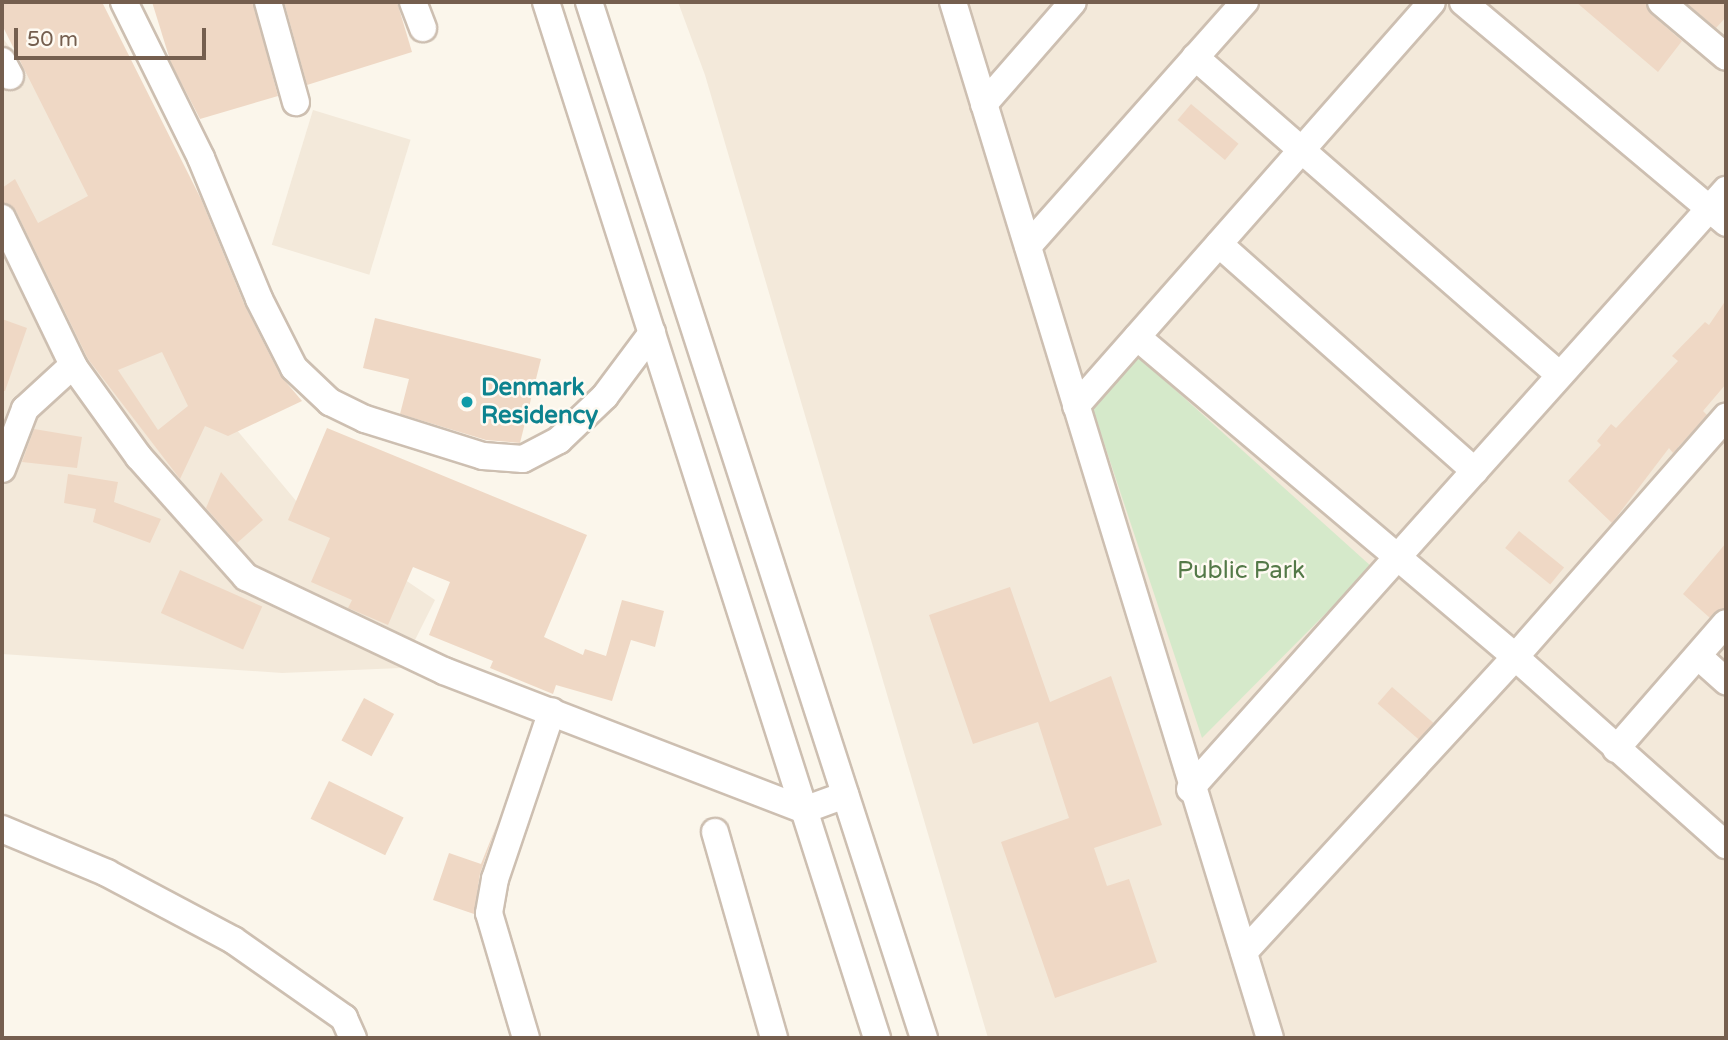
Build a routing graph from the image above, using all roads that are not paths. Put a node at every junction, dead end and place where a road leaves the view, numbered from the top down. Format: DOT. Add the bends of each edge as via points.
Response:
graph roads {
  1 [pos="124,2"];
  2 [pos="268,2"];
  3 [pos="413,2"];
  4 [pos="546,2"];
  5 [pos="589,2"];
  6 [pos="953,2"];
  7 [pos="1073,2"];
  8 [pos="1245,2"];
  9 [pos="1432,2"];
  10 [pos="1463,2"];
  11 [pos="1661,2"];
  12 [pos="423,28"];
  13 [pos="1195,57"];
  14 [pos="1726,57"];
  15 [pos="296,102"];
  16 [pos="984,104"];
  17 [pos="1302,149"];
  18 [pos="1721,207"];
  19 [pos="2,218"];
  20 [pos="1219,244"];
  21 [pos="1028,246"];
  22 [pos="652,333"];
  23 [pos="1137,337"];
  24 [pos="73,365"];
  25 [pos="1560,375"];
  26 [pos="1076,406"];
  27 [pos="1726,417"];
  28 [pos="2,468"];
  29 [pos="1475,471"];
  30 [pos="1395,560"];
  31 [pos="1726,623"];
  32 [pos="1698,656"];
  33 [pos="1515,657"];
  34 [pos="1726,681"];
  35 [pos="552,711"];
  36 [pos="1616,749"];
  37 [pos="1190,789"];
  38 [pos="845,795"];
  39 [pos="804,810"];
  40 [pos="2,829"];
  41 [pos="715,832"];
  42 [pos="1726,845"];
  43 [pos="1244,952"];
  44 [pos="353,1038"];
  45 [pos="526,1038"];
  46 [pos="774,1038"];
  47 [pos="877,1038"];
  48 [pos="924,1038"];
  49 [pos="1270,1038"];
  1 -- 22 [label="street" via="201,158 289,356 330,402 365,419 483,456 523,459 559,440 605,396"];
  2 -- 15 [label="street"];
  3 -- 12 [label="street"];
  4 -- 22 [label="street"];
  5 -- 38 [label="street"];
  6 -- 16 [label="street"];
  7 -- 16 [label="street"];
  8 -- 13 [label="street"];
  9 -- 17 [label="street"];
  10 -- 18 [label="street"];
  11 -- 14 [label="street"];
  13 -- 17 [label="street"];
  13 -- 21 [label="street"];
  16 -- 21 [label="street"];
  17 -- 20 [label="street"];
  17 -- 25 [label="street"];
  18 -- 25 [label="street"];
  19 -- 24 [label="street"];
  20 -- 23 [label="street"];
  20 -- 29 [label="street"];
  21 -- 26 [label="street"];
  22 -- 39 [label="street"];
  23 -- 26 [label="street"];
  23 -- 30 [label="street"];
  24 -- 28 [label="street" via="25,409"];
  24 -- 35 [label="street" via="138,457 246,578 444,671"];
  25 -- 29 [label="street"];
  26 -- 37 [label="street"];
  27 -- 33 [label="street"];
  29 -- 30 [label="street"];
  30 -- 33 [label="street"];
  30 -- 37 [label="street"];
  31 -- 32 [label="street"];
  32 -- 34 [label="street"];
  32 -- 36 [label="street"];
  33 -- 36 [label="street"];
  33 -- 43 [label="street"];
  35 -- 39 [label="street"];
  35 -- 45 [label="street" via="495,879 489,913"];
  36 -- 42 [label="street"];
  37 -- 43 [label="street"];
  38 -- 39 [label="street"];
  38 -- 48 [label="street"];
  39 -- 47 [label="street"];
  40 -- 44 [label="street" via="107,873 233,940 344,1018"];
  41 -- 46 [label="street"];
  43 -- 49 [label="street"];
}
